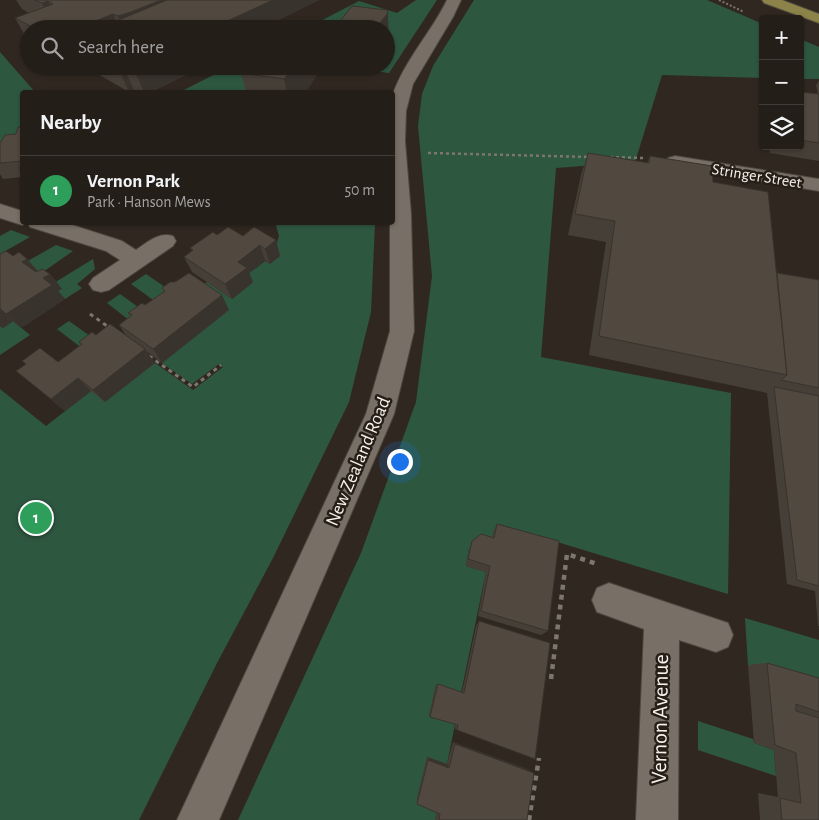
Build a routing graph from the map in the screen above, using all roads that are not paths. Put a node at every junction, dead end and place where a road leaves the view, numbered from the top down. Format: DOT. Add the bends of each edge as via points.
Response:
graph roads {
  1 [pos="454,0"];
  2 [pos="769,0"];
  3 [pos="819,19"];
  4 [pos="664,160"];
  5 [pos="819,185"];
  6 [pos="0,211"];
  7 [pos="20,217"];
  8 [pos="48,225"];
  9 [pos="165,242"];
  10 [pos="136,260"];
  11 [pos="101,284"];
  12 [pos="609,600"];
  13 [pos="662,618"];
  14 [pos="716,635"];
  15 [pos="198,820"];
  16 [pos="657,820"];
  1 -- 15 [label="street, New Zealand Road" via="405,84 397,111 402,330 380,414"];
  2 -- 3 [label="main road"];
  4 -- 5 [label="street, Stringer Street"];
  6 -- 7 [label="street"];
  8 -- 10 [label="street" via="114,246"];
  9 -- 10 [label="street"];
  10 -- 11 [label="street"];
  12 -- 13 [label="street"];
  13 -- 14 [label="street"];
  13 -- 16 [label="street, Vernon Avenue"];
}
